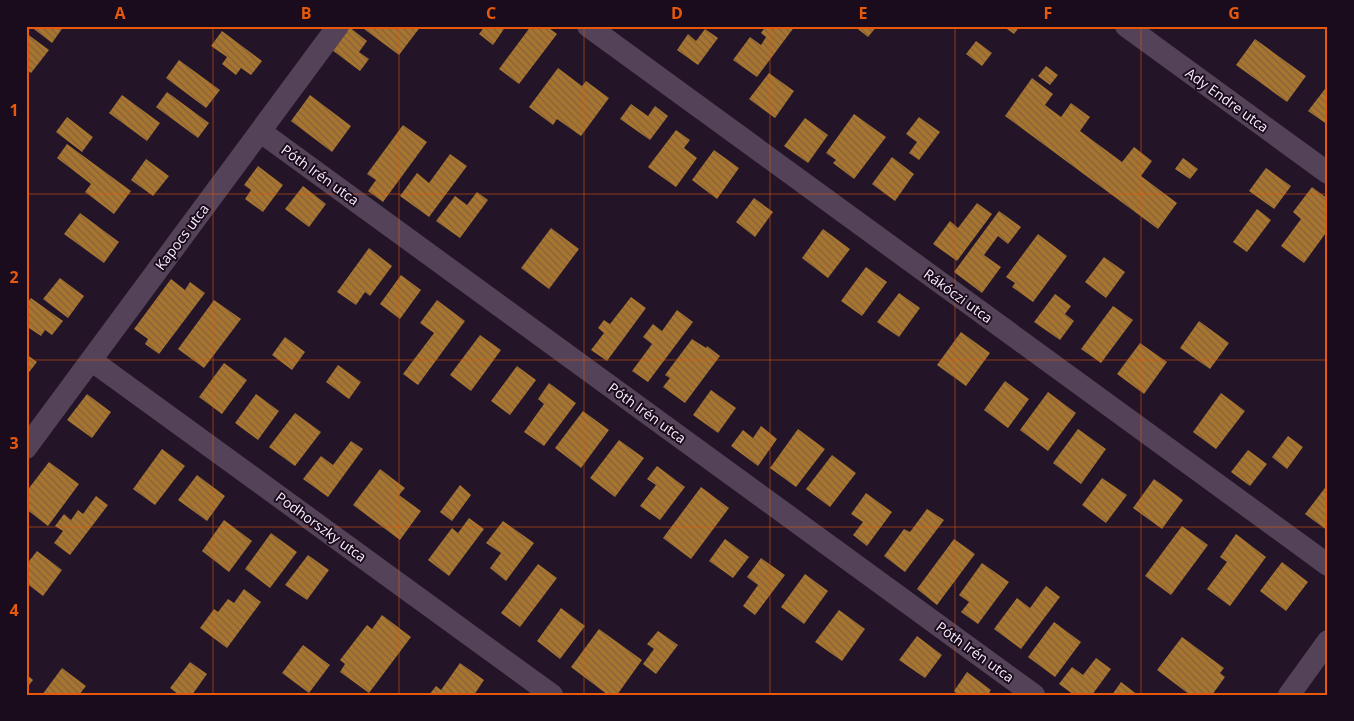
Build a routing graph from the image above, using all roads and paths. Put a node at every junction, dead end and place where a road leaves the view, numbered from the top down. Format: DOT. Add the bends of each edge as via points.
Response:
graph roads {
  1 [pos="338,26"];
  2 [pos="588,26"];
  3 [pos="1126,26"];
  4 [pos="261,132"];
  5 [pos="1328,173"];
  6 [pos="91,360"];
  7 [pos="26,448"];
  8 [pos="1328,565"];
  9 [pos="1328,640"];
  10 [pos="552,695"];
  11 [pos="1034,695"];
  12 [pos="1289,695"];
  1 -- 4 [label="street, Kapocs utca"];
  2 -- 8 [label="street, Rákóczi utca"];
  3 -- 5 [label="street, Ady Endre utca"];
  4 -- 6 [label="street, Kapocs utca"];
  4 -- 11 [label="street, Póth Irén utca"];
  6 -- 7 [label="street, Kapocs utca"];
  6 -- 10 [label="street, Podhorszky utca"];
  9 -- 12 [label="street"];
}
